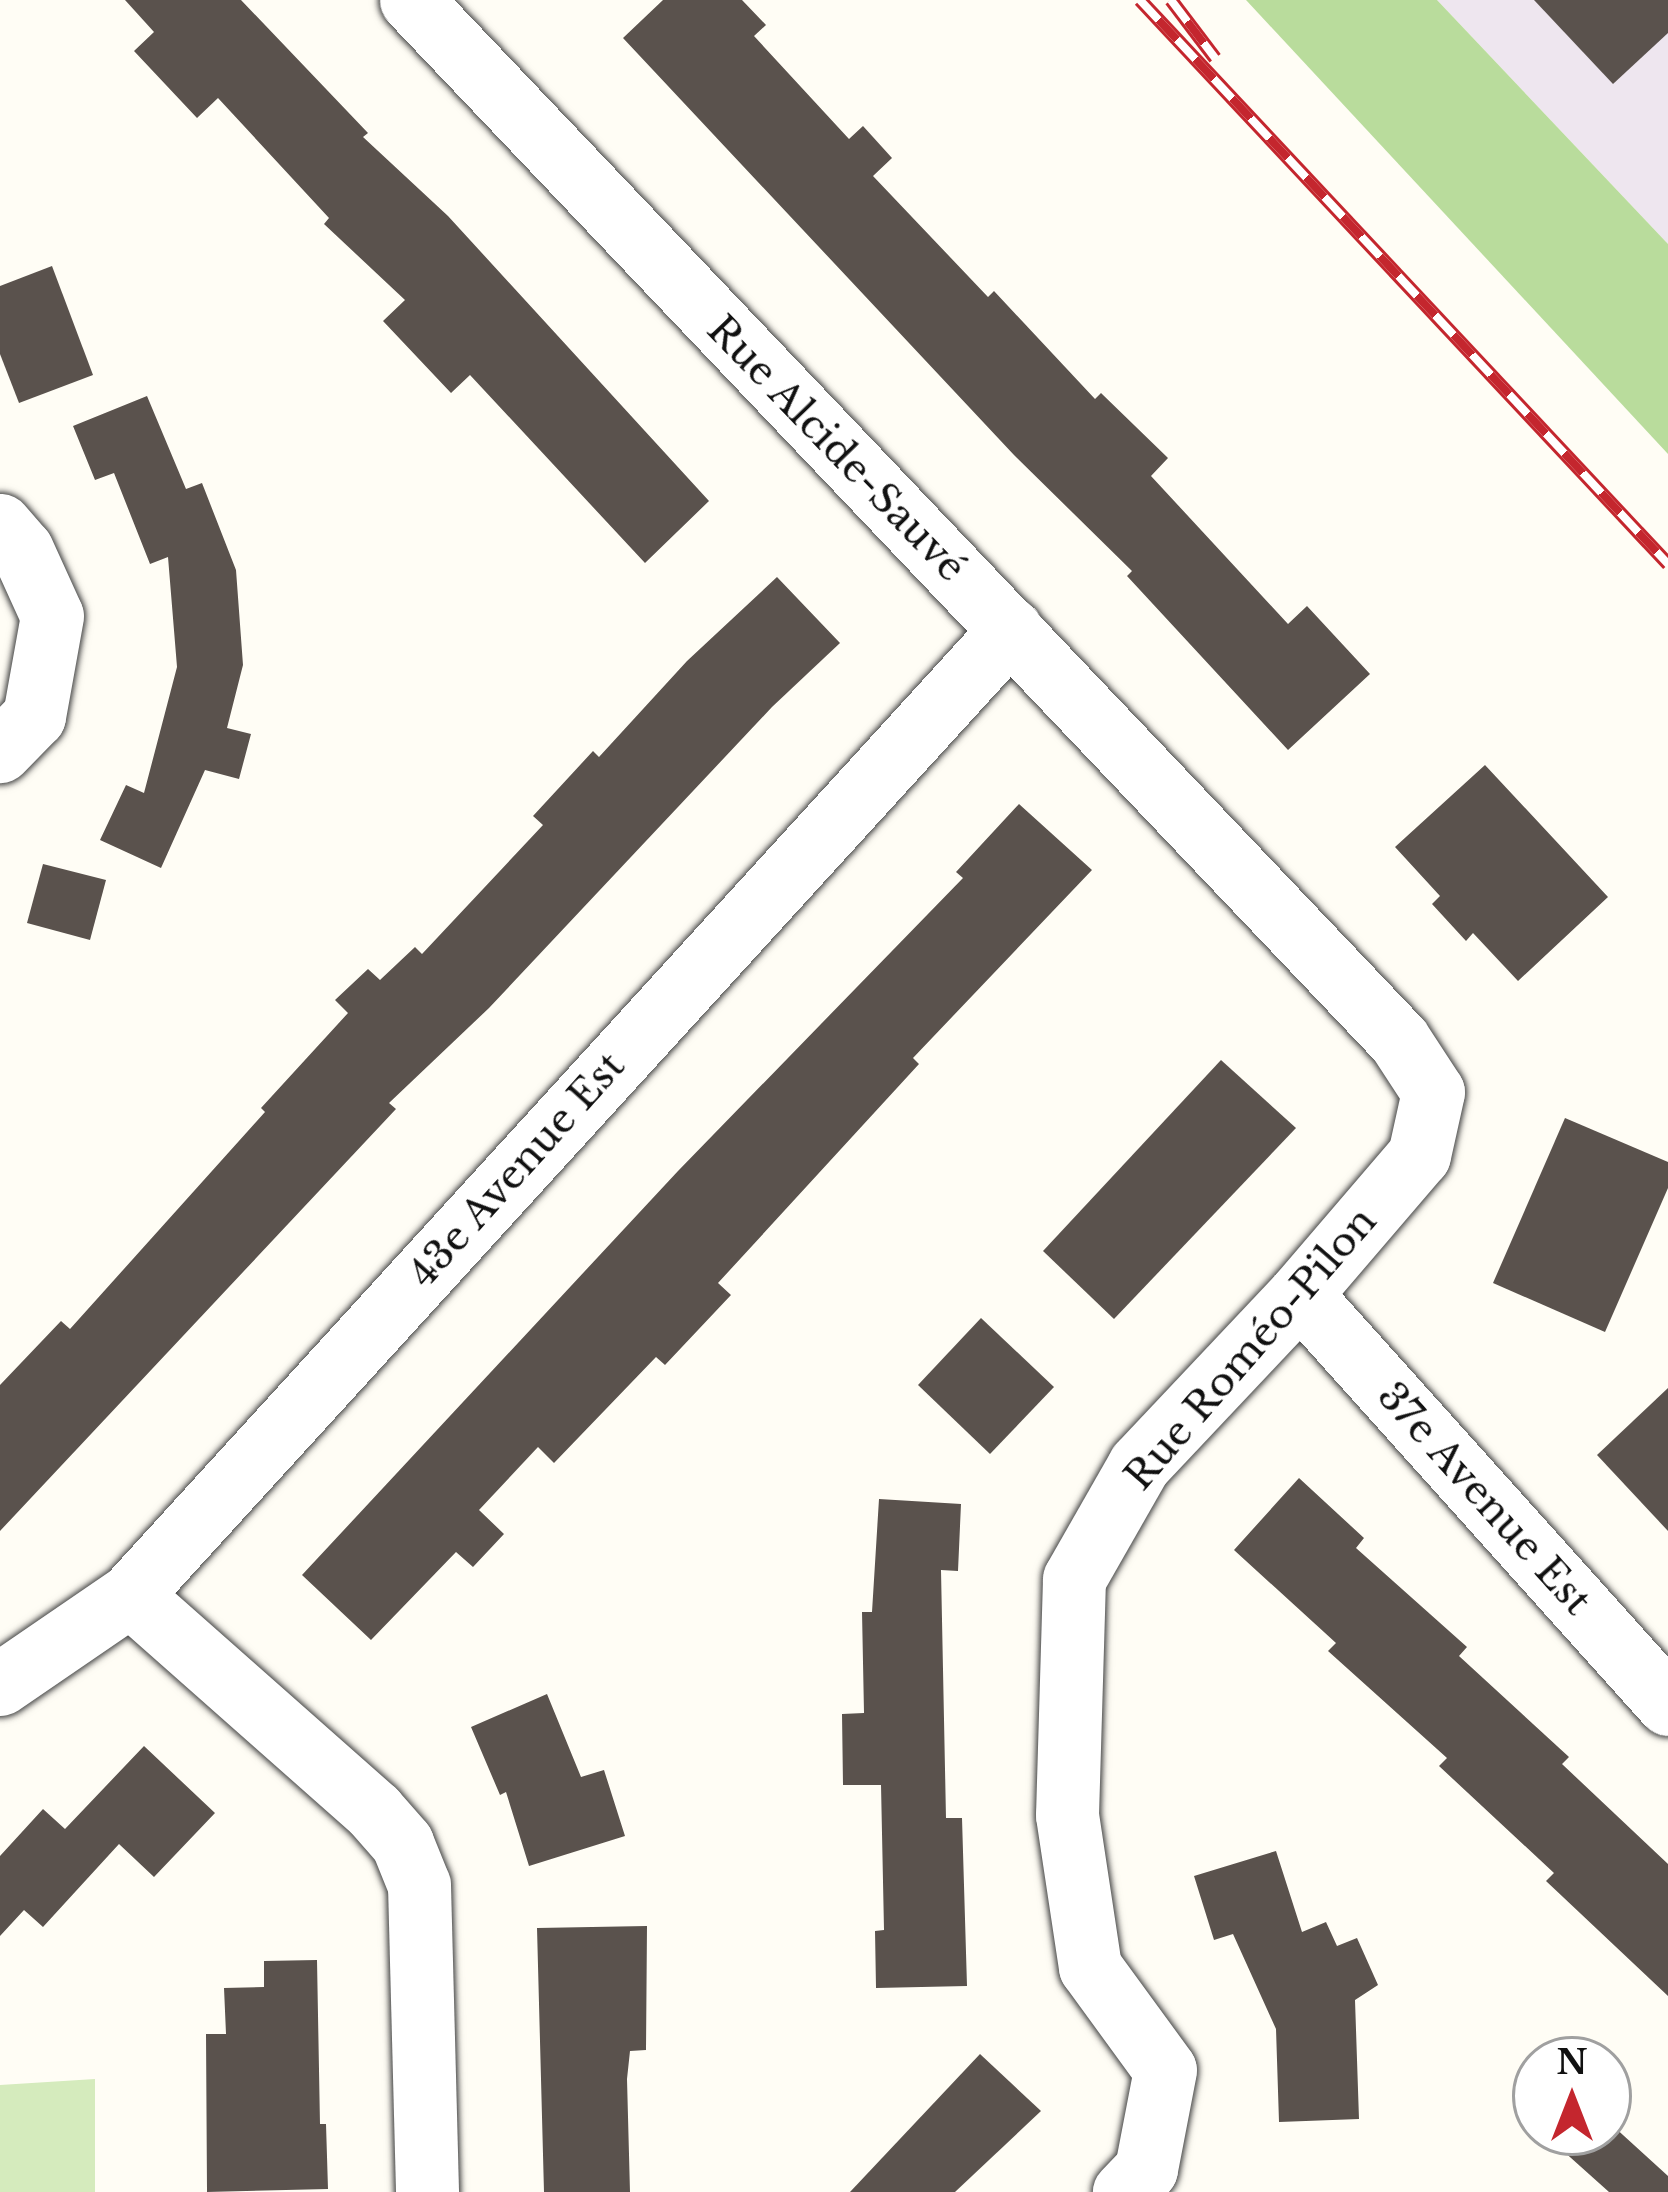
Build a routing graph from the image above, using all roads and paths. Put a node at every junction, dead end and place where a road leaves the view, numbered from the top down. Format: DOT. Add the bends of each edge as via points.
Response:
graph roads {
  1 [pos="411,0"];
  2 [pos="0,526"];
  3 [pos="1011,629"];
  4 [pos="0,751"];
  5 [pos="1261,898"];
  6 [pos="1300,1294"];
  7 [pos="130,1595"];
  8 [pos="0,1684"];
  9 [pos="1668,1703"];
  10 [pos="427,2192"];
  11 [pos="1124,2192"];
  1 -- 3 [label="street, Rue Alcide-Sauvé"];
  2 -- 4 [label="street" via="22,550 52,616 34,716"];
  3 -- 5 [label="street, Rue Alcide-Sauvé"];
  3 -- 7 [label="street, 43e Avenue Est"];
  5 -- 6 [label="street, Rue Roméo-Pilon" via="1399,1040 1433,1092 1419,1155"];
  6 -- 9 [label="street, 37e Avenue Est"];
  6 -- 11 [label="street, Rue Roméo-Pilon" via="1139,1465 1074,1580 1066,1815 1090,1967 1165,2070 1146,2169"];
  7 -- 8 [label="street, 43e Avenue Est"];
  7 -- 10 [label="street" via="402,1843 419,1885"];
}
